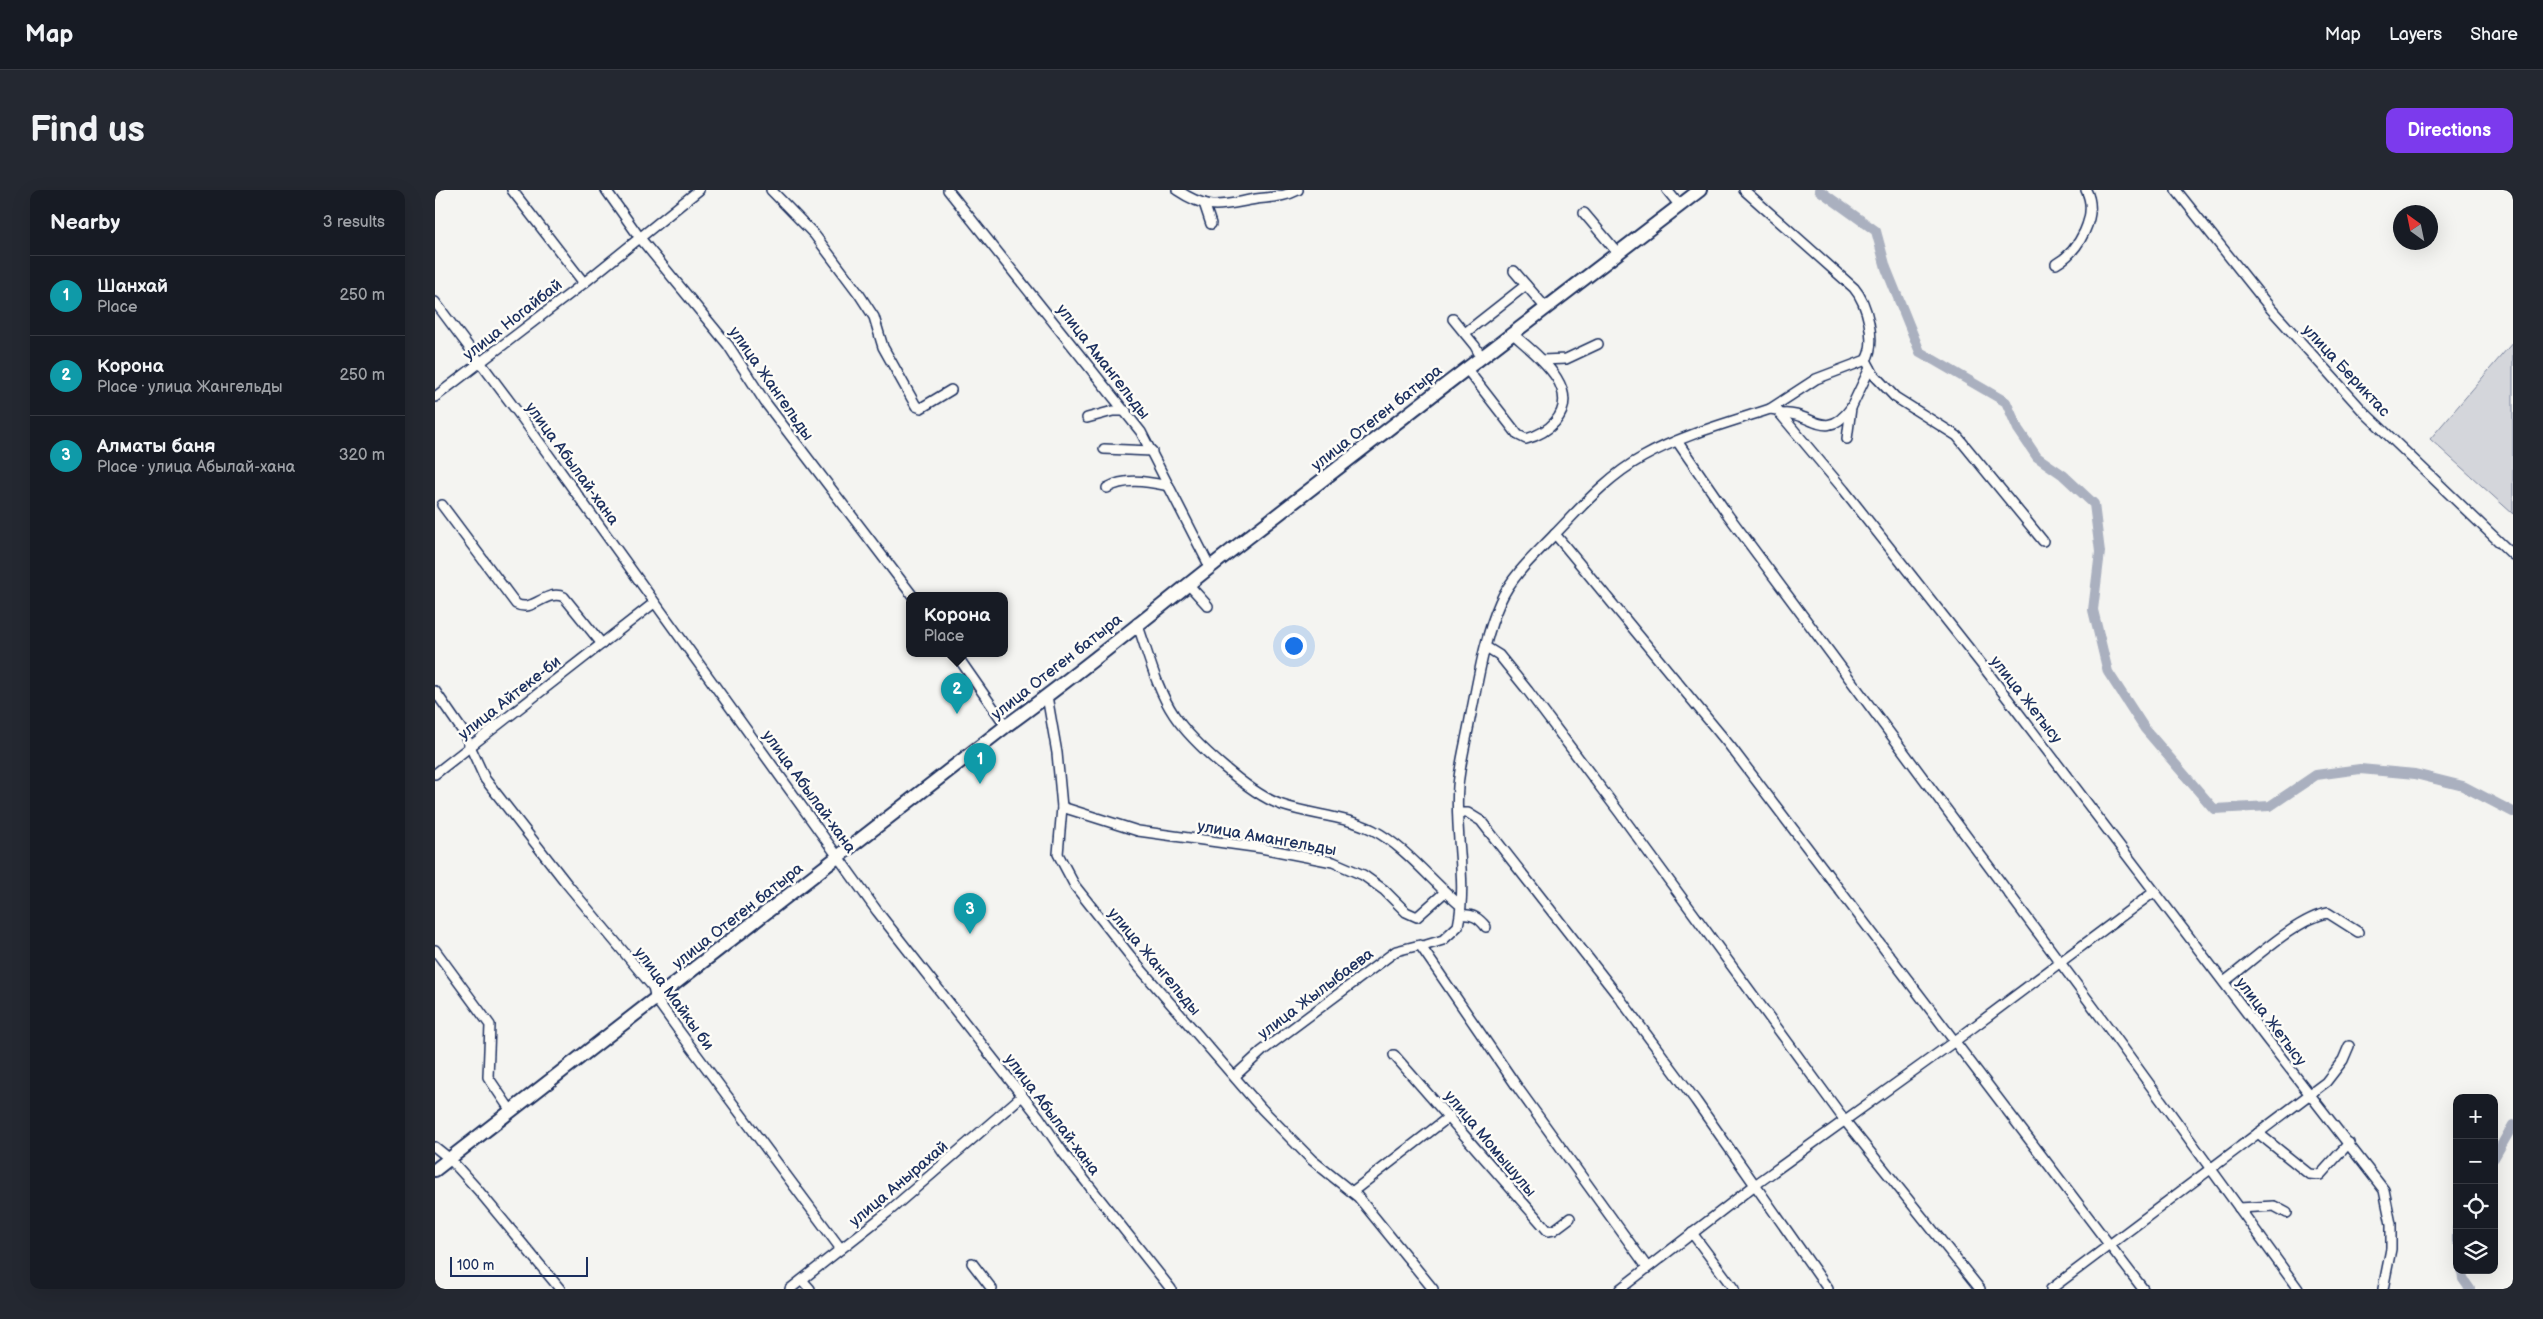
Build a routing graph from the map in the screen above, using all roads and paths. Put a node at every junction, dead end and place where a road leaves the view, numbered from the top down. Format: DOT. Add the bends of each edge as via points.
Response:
graph roads {
  1 [pos="512,190"];
  2 [pos="606,190"];
  3 [pos="699,190"];
  4 [pos="771,190"];
  5 [pos="948,190"];
  6 [pos="1177,190"];
  7 [pos="1298,190"];
  8 [pos="1667,190"];
  9 [pos="1700,190"];
  10 [pos="1745,190"];
  11 [pos="2086,190"];
  12 [pos="2175,190"];
  13 [pos="1203,203"];
  14 [pos="1680,206"];
  15 [pos="1585,213"];
  16 [pos="1211,224"];
  17 [pos="640,238"];
  18 [pos="1617,252"];
  19 [pos="2056,264"];
  20 [pos="1514,271"];
  21 [pos="584,283"];
  22 [pos="1526,285"];
  23 [pos="435,302"];
  24 [pos="1545,307"];
  25 [pos="438,312"];
  26 [pos="1453,319"];
  27 [pos="1512,332"];
  28 [pos="1465,333"];
  29 [pos="1598,344"];
  30 [pos="1481,357"];
  31 [pos="1542,360"];
  32 [pos="481,362"];
  33 [pos="1868,364"];
  34 [pos="1466,368"];
  35 [pos="951,390"];
  36 [pos="435,397"];
  37 [pos="1851,408"];
  38 [pos="1770,409"];
  39 [pos="1125,411"];
  40 [pos="1781,414"];
  41 [pos="1087,418"];
  42 [pos="1847,439"];
  43 [pos="1677,441"];
  44 [pos="1104,448"];
  45 [pos="1152,451"];
  46 [pos="1169,486"];
  47 [pos="1107,488"];
  48 [pos="442,505"];
  49 [pos="1555,534"];
  50 [pos="2043,541"];
  51 [pos="2513,555"];
  52 [pos="1210,567"];
  53 [pos="1189,584"];
  54 [pos="910,592"];
  55 [pos="654,603"];
  56 [pos="1208,606"];
  57 [pos="1137,624"];
  58 [pos="602,644"];
  59 [pos="1486,647"];
  60 [pos="958,657"];
  61 [pos="435,691"];
  62 [pos="1047,696"];
  63 [pos="1006,726"];
  64 [pos="470,747"];
  65 [pos="435,774"];
  66 [pos="1062,807"];
  67 [pos="1458,813"];
  68 [pos="839,856"];
  69 [pos="1445,892"];
  70 [pos="2154,892"];
  71 [pos="1460,905"];
  72 [pos="1461,915"];
  73 [pos="1486,928"];
  74 [pos="2359,932"];
  75 [pos="1434,944"];
  76 [pos="1421,945"];
  77 [pos="435,950"];
  78 [pos="1427,955"];
  79 [pos="2061,962"];
  80 [pos="2224,982"];
  81 [pos="656,999"];
  82 [pos="1955,1041"];
  83 [pos="2349,1046"];
  84 [pos="1394,1055"];
  85 [pos="1235,1076"];
  86 [pos="2310,1095"];
  87 [pos="1022,1096"];
  88 [pos="511,1111"];
  89 [pos="1450,1116"];
  90 [pos="1846,1122"];
  91 [pos="2259,1133"];
  92 [pos="2349,1143"];
  93 [pos="435,1147"];
  94 [pos="450,1158"];
  95 [pos="2210,1168"];
  96 [pos="435,1170"];
  97 [pos="1755,1185"];
  98 [pos="1352,1192"];
  99 [pos="2239,1208"];
  100 [pos="2287,1213"];
  101 [pos="1570,1218"];
  102 [pos="1692,1233"];
  103 [pos="2110,1244"];
  104 [pos="841,1249"];
  105 [pos="972,1263"];
  106 [pos="1647,1267"];
  107 [pos="802,1280"];
  108 [pos="560,1289"];
  109 [pos="790,1289"];
  110 [pos="810,1289"];
  111 [pos="991,1289"];
  112 [pos="1171,1289"];
  113 [pos="1433,1289"];
  114 [pos="1620,1289"];
  115 [pos="1734,1289"];
  116 [pos="1828,1289"];
  117 [pos="1980,1289"];
  118 [pos="2051,1289"];
  119 [pos="2143,1289"];
  120 [pos="2298,1289"];
  121 [pos="2383,1289"];
  1 -- 21 [label="street, улица Ногайбай"];
  2 -- 17 [label="street, улица Жангельды"];
  3 -- 17 [label="street, улица Ногайбай"];
  4 -- 35 [label="street" via="814,234 874,317 883,347 916,406 921,408"];
  5 -- 39 [label="street, улица Амангельды"];
  6 -- 13 [label="street"];
  7 -- 13 [label="street" via="1288,195 1221,207"];
  8 -- 14 [label="street"];
  9 -- 14 [label="main road, улица Отеген батыра"];
  10 -- 33 [label="street" via="1862,298 1869,325"];
  11 -- 19 [label="street" via="2092,202 2091,213 2079,241 2065,259"];
  12 -- 51 [label="street, улица Бериктас" via="2271,308 2357,405"];
  13 -- 16 [label="street"];
  14 -- 18 [label="main road, улица Отеген батыра"];
  15 -- 18 [label="street"];
  17 -- 21 [label="street, улица Ногайбай"];
  17 -- 54 [label="street, улица Жангельды" via="728,345 765,402"];
  18 -- 24 [label="main road, улица Отеген батыра"];
  20 -- 22 [label="street"];
  21 -- 32 [label="street, улица Ногайбай"];
  22 -- 24 [label="street"];
  22 -- 28 [label="street"];
  23 -- 25 [label="street, улица Абылай-хана"];
  24 -- 27 [label="main road, улица Отеген батыра"];
  25 -- 32 [label="street, улица Абылай-хана"];
  26 -- 28 [label="street"];
  27 -- 30 [label="main road, улица Отеген батыра"];
  27 -- 31 [label="street"];
  28 -- 30 [label="street"];
  29 -- 31 [label="street" via="1566,359"];
  30 -- 34 [label="main road, улица Отеген батыра"];
  31 -- 34 [label="street" via="1559,380 1564,398 1561,414 1551,426 1526,439 1518,435"];
  32 -- 36 [label="street, улица Ногайбай"];
  32 -- 55 [label="street, улица Абылай-хана"];
  33 -- 37 [label="street"];
  33 -- 38 [label="street" via="1816,379"];
  33 -- 50 [label="street" via="1895,397 1957,436"];
  34 -- 52 [label="main road, улица Отеген батыра"];
  37 -- 40 [label="street" via="1838,422 1826,426 1791,413"];
  37 -- 42 [label="street"];
  38 -- 40 [label="street, улица Жетысу"];
  38 -- 43 [label="street"];
  39 -- 41 [label="street"];
  39 -- 45 [label="street, улица Амангельды"];
  40 -- 70 [label="street, улица Жетысу" via="1982,666"];
  43 -- 49 [label="street" via="1622,470"];
  43 -- 79 [label="street" via="1728,515"];
  44 -- 45 [label="street"];
  45 -- 46 [label="street, улица Амангельды"];
  46 -- 47 [label="street" via="1145,481 1117,482"];
  46 -- 52 [label="street, улица Амангельды"];
  48 -- 58 [label="street" via="516,604 528,606 557,594"];
  49 -- 59 [label="street" via="1507,588"];
  49 -- 82 [label="street" via="1730,746"];
  52 -- 53 [label="main road, улица Отеген батыра"];
  53 -- 56 [label="street"];
  53 -- 57 [label="main road, улица Отеген батыра"];
  55 -- 58 [label="street, улица Айтеке-би"];
  55 -- 68 [label="street, улица Абылай-хана"];
  57 -- 62 [label="main road, улица Отеген батыра"];
  57 -- 69 [label="street" via="1175,716 1213,756 1248,785 1280,805 1359,823 1375,831"];
  58 -- 64 [label="street, улица Айтеке-би"];
  59 -- 67 [label="street" via="1462,755"];
  59 -- 90 [label="street" via="1499,655 1534,698"];
  60 -- 63 [label="street"];
  61 -- 64 [label="street, улица Майкы би"];
  62 -- 63 [label="main road, улица Отеген батыра"];
  62 -- 66 [label="street, улица Жангельды"];
  63 -- 68 [label="main road, улица Отеген батыра"];
  64 -- 65 [label="street, улица Айтеке-би"];
  64 -- 81 [label="street, улица Майкы би" via="485,779 653,987"];
  66 -- 69 [label="street, улица Амангельды" via="1138,831 1333,862 1363,875 1411,916 1417,917 1426,911"];
  66 -- 85 [label="street, улица Жангельды" via="1058,854 1075,886 1139,967"];
  67 -- 71 [label="street" via="1457,840 1463,883"];
  67 -- 97 [label="street" via="1468,813 1481,821 1618,996"];
  68 -- 81 [label="main road, улица Отеген батыра"];
  68 -- 87 [label="street, улица Абылай-хана" via="877,911"];
  69 -- 71 [label="street"];
  70 -- 79 [label="street"];
  70 -- 80 [label="street, улица Жетысу"];
  71 -- 72 [label="street"];
  72 -- 73 [label="street" via="1478,918"];
  72 -- 75 [label="street" via="1451,934"];
  74 -- 80 [label="street" via="2328,913 2318,915 2297,925"];
  75 -- 76 [label="street, улица Жылыбаева"];
  75 -- 78 [label="street"];
  76 -- 78 [label="street"];
  76 -- 85 [label="street, улица Жылыбаева" via="1395,951 1262,1051"];
  77 -- 88 [label="street" via="485,1018 491,1031 488,1077"];
  78 -- 106 [label="street" via="1520,1092"];
  79 -- 82 [label="street"];
  79 -- 95 [label="street"];
  80 -- 86 [label="street, улица Жетысу"];
  81 -- 88 [label="main road, улица Отеген батыра"];
  81 -- 104 [label="street, улица Майкы би"];
  82 -- 90 [label="street"];
  82 -- 103 [label="street"];
  83 -- 86 [label="street" via="2335,1072"];
  84 -- 89 [label="street, улица Момышулы"];
  85 -- 98 [label="street, улица Жангельды" via="1312,1160"];
  86 -- 91 [label="street"];
  86 -- 92 [label="street, улица Жетысу"];
  87 -- 104 [label="street, улица Анырахай"];
  87 -- 112 [label="street, улица Абылай-хана"];
  88 -- 94 [label="main road, улица Отеген батыра"];
  89 -- 98 [label="street"];
  89 -- 101 [label="street, улица Момышулы" via="1548,1231"];
  90 -- 97 [label="street"];
  90 -- 117 [label="street"];
  91 -- 92 [label="street" via="2315,1176 2320,1175"];
  91 -- 95 [label="street"];
  92 -- 121 [label="street, улица Жетысу" via="2385,1190 2388,1200 2391,1249"];
  93 -- 94 [label="street"];
  94 -- 96 [label="main road, улица Отеген батыра"];
  94 -- 108 [label="street"];
  95 -- 99 [label="street"];
  95 -- 103 [label="street"];
  97 -- 102 [label="street"];
  97 -- 116 [label="street"];
  98 -- 113 [label="street, улица Жангельды"];
  99 -- 100 [label="street" via="2274,1206"];
  99 -- 120 [label="street"];
  102 -- 106 [label="street"];
  102 -- 115 [label="street"];
  103 -- 118 [label="street"];
  103 -- 119 [label="street"];
  104 -- 107 [label="street, улица Анырахай"];
  105 -- 111 [label="street"];
  106 -- 114 [label="street"];
  107 -- 109 [label="street, улица Анырахай"];
  107 -- 110 [label="street"];
}
